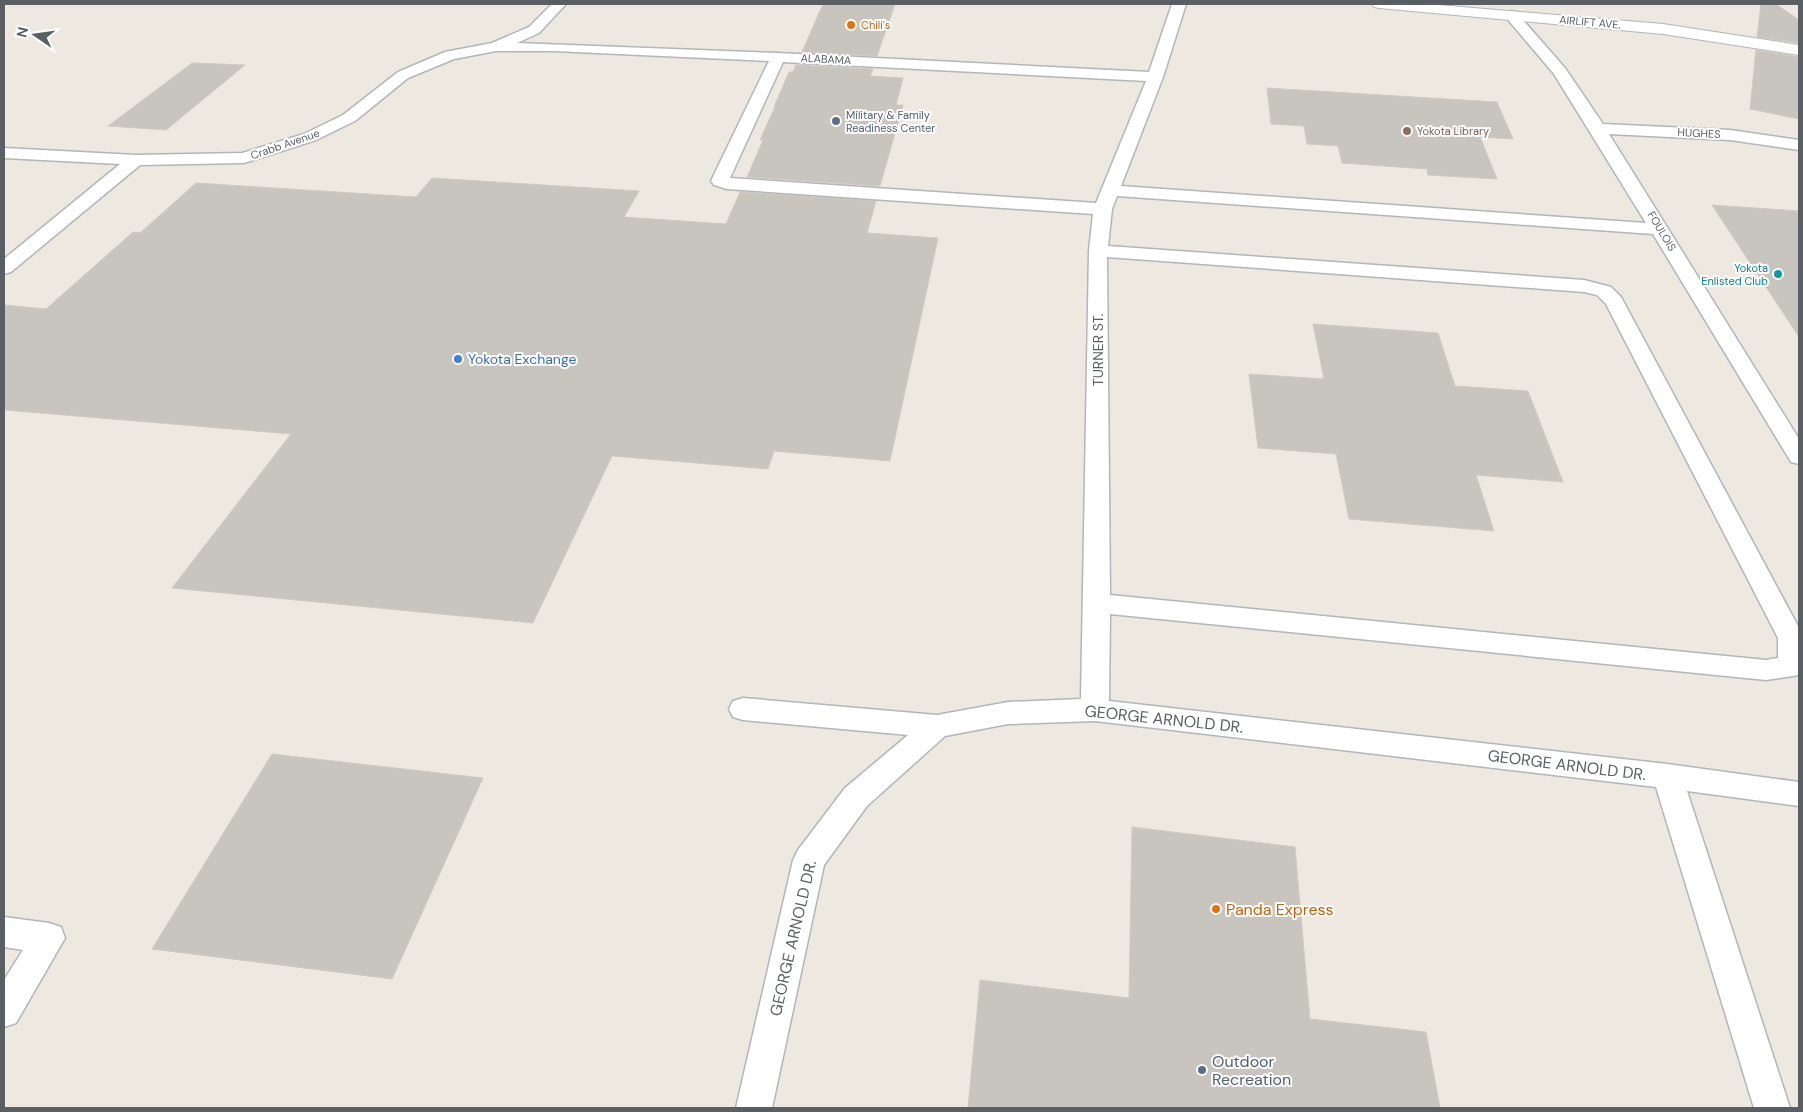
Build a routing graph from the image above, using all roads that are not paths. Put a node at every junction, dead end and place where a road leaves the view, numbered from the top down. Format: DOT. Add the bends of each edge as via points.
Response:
graph roads {
  1 [pos="559,4"];
  2 [pos="1179,4"];
  3 [pos="1380,4"];
  4 [pos="1512,15"];
  5 [pos="496,47"];
  6 [pos="1799,50"];
  7 [pos="778,57"];
  8 [pos="1156,77"];
  9 [pos="1598,129"];
  10 [pos="1799,145"];
  11 [pos="4,153"];
  12 [pos="136,160"];
  13 [pos="1106,200"];
  14 [pos="1660,229"];
  15 [pos="1098,251"];
  16 [pos="4,268"];
  17 [pos="1796,445"];
  18 [pos="1097,603"];
  19 [pos="743,709"];
  20 [pos="1095,710"];
  21 [pos="937,726"];
  22 [pos="1667,776"];
  23 [pos="1799,794"];
  24 [pos="4,932"];
  25 [pos="4,1011"];
  26 [pos="754,1108"];
  27 [pos="1772,1108"];
  1 -- 5 [label="lane, Crabb Avenue" via="534,30"];
  2 -- 8 [label="lane, TURNER ST."];
  3 -- 4 [label="street, AIRLIFT AVE."];
  4 -- 6 [label="street, AIRLIFT AVE." via="1663,29"];
  4 -- 9 [label="lane, FOULOIS" via="1560,71"];
  5 -- 7 [label="lane, ALABAMA"];
  5 -- 12 [label="lane, Crabb Avenue" via="450,56 403,75 349,118 310,137 244,158"];
  7 -- 8 [label="lane, ALABAMA"];
  7 -- 13 [label="lane" via="720,181 732,185"];
  8 -- 13 [label="lane, TURNER ST."];
  9 -- 10 [label="lane, HUGHES" via="1730,135"];
  9 -- 14 [label="lane, FOULOIS"];
  11 -- 12 [label="lane, Crabb Avenue"];
  12 -- 16 [label="lane"];
  13 -- 14 [label="lane"];
  13 -- 15 [label="lane, TURNER ST."];
  14 -- 17 [label="lane, FOULOIS"];
  15 -- 18 [label="lane, TURNER ST."];
  15 -- 18 [label="lane" via="1584,286 1604,291 1614,301 1791,638 1792,667 1766,670"];
  18 -- 20 [label="lane, TURNER ST."];
  19 -- 21 [label="lane"];
  20 -- 21 [label="lane, GEORGE ARNOLD DR." via="1008,713"];
  20 -- 22 [label="lane, GEORGE ARNOLD DR."];
  21 -- 26 [label="lane, GEORGE ARNOLD DR." via="856,797 809,860"];
  22 -- 23 [label="lane, GEORGE ARNOLD DR."];
  22 -- 27 [label="lane"];
  24 -- 25 [label="lane" via="49,938"];
}
